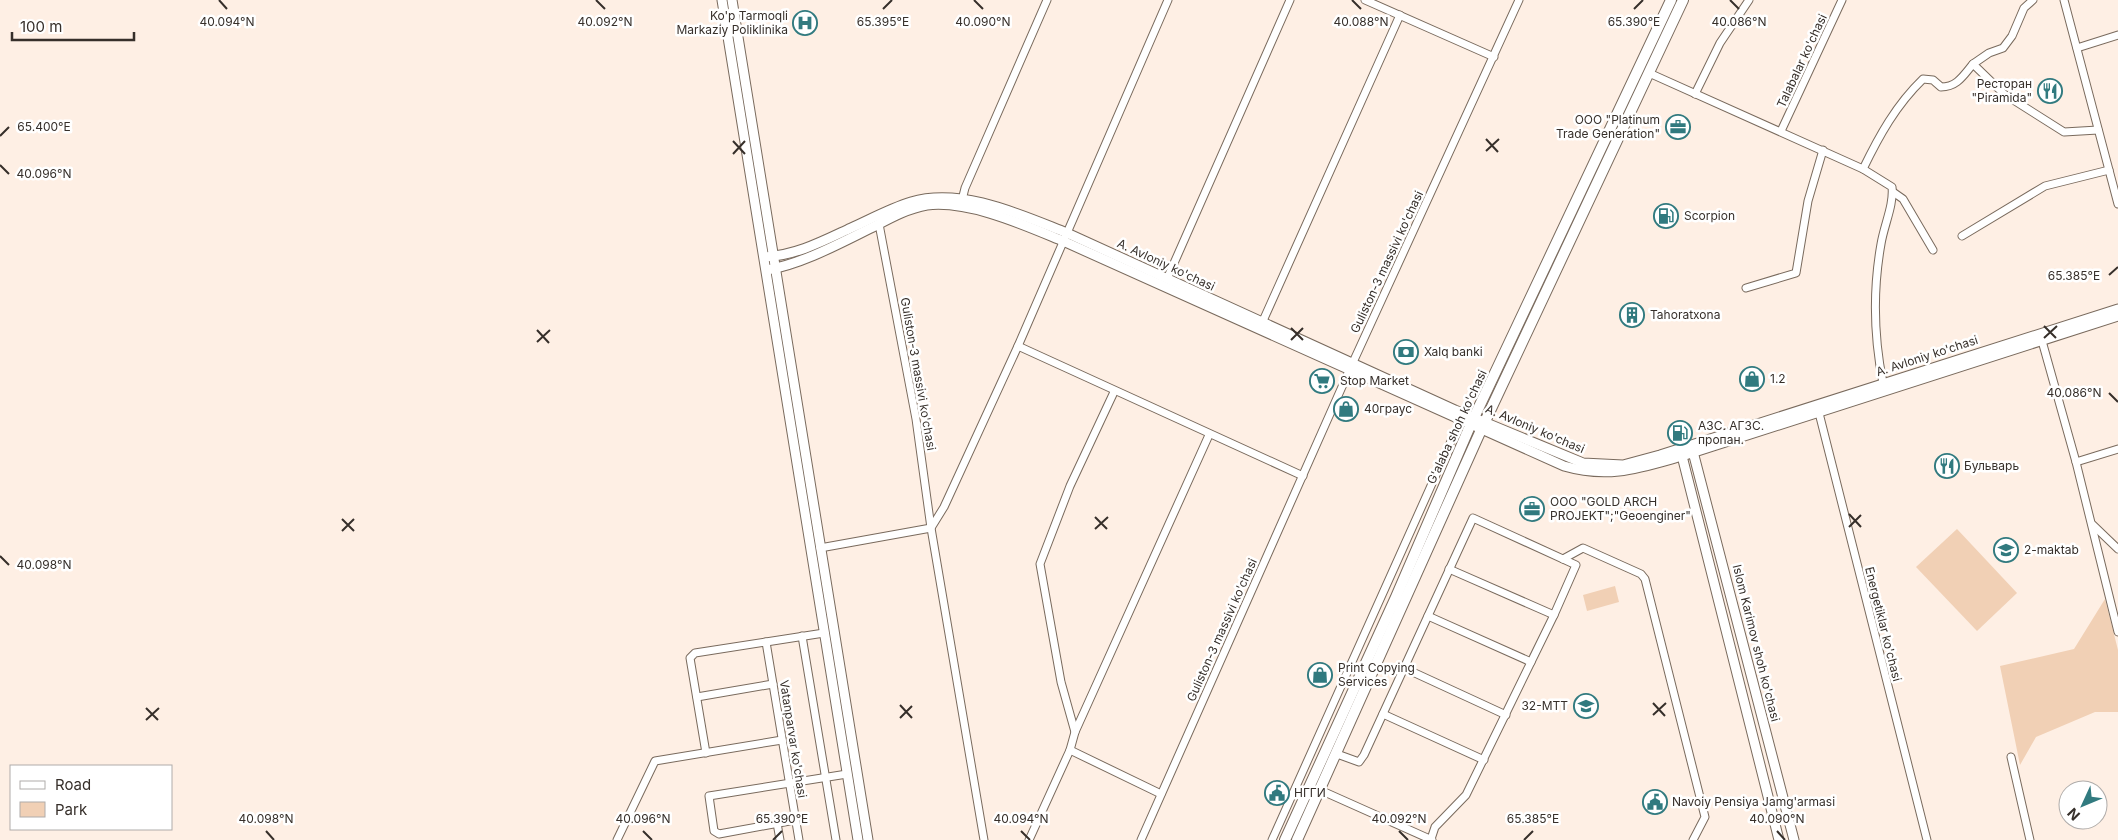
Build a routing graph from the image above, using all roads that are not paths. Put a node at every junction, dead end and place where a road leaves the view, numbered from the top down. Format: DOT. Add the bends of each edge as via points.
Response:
graph roads {
  1 [pos="722,0"];
  2 [pos="732,0"];
  3 [pos="1047,0"];
  4 [pos="1168,0"];
  5 [pos="1290,0"];
  6 [pos="1366,0"];
  7 [pos="1519,0"];
  8 [pos="1671,0"];
  9 [pos="1683,0"];
  10 [pos="1749,0"];
  11 [pos="1842,0"];
  12 [pos="2033,0"];
  13 [pos="2064,0"];
  14 [pos="1400,15"];
  15 [pos="2118,35"];
  16 [pos="2077,48"];
  17 [pos="1494,58"];
  18 [pos="1973,64"];
  19 [pos="1650,73"];
  20 [pos="1695,94"];
  21 [pos="2098,130"];
  22 [pos="1781,131"];
  23 [pos="1823,150"];
  24 [pos="1864,169"];
  25 [pos="2109,170"];
  26 [pos="1893,192"];
  27 [pos="962,200"];
  28 [pos="2118,204"];
  29 [pos="879,224"];
  30 [pos="1962,236"];
  31 [pos="1065,237"];
  32 [pos="1933,250"];
  33 [pos="770,256"];
  34 [pos="772,269"];
  35 [pos="1167,279"];
  36 [pos="1746,288"];
  37 [pos="2118,308"];
  38 [pos="2118,316"];
  39 [pos="1262,323"];
  40 [pos="2042,341"];
  41 [pos="1018,346"];
  42 [pos="1351,367"];
  43 [pos="1883,383"];
  44 [pos="1114,392"];
  45 [pos="1819,413"];
  46 [pos="1472,422"];
  47 [pos="1483,426"];
  48 [pos="1209,434"];
  49 [pos="1452,439"];
  50 [pos="1693,449"];
  51 [pos="2118,449"];
  52 [pos="1681,452"];
  53 [pos="2076,462"];
  54 [pos="1303,476"];
  55 [pos="1432,484"];
  56 [pos="1444,485"];
  57 [pos="2092,524"];
  58 [pos="931,528"];
  59 [pos="820,548"];
  60 [pos="2118,549"];
  61 [pos="1563,559"];
  62 [pos="1450,569"];
  63 [pos="1554,615"];
  64 [pos="1428,616"];
  65 [pos="2118,632"];
  66 [pos="824,634"];
  67 [pos="802,636"];
  68 [pos="766,642"];
  69 [pos="1531,662"];
  70 [pos="1404,668"];
  71 [pos="773,684"];
  72 [pos="697,697"];
  73 [pos="1383,714"];
  74 [pos="1506,715"];
  75 [pos="1075,732"];
  76 [pos="782,740"];
  77 [pos="1070,750"];
  78 [pos="706,752"];
  79 [pos="1337,754"];
  80 [pos="2011,757"];
  81 [pos="1484,760"];
  82 [pos="847,776"];
  83 [pos="858,776"];
  84 [pos="825,778"];
  85 [pos="789,784"];
  86 [pos="1320,790"];
  87 [pos="1161,794"];
  88 [pos="1293,795"];
  89 [pos="1303,799"];
  90 [pos="795,820"];
  91 [pos="777,824"];
  92 [pos="617,840"];
  93 [pos="780,840"];
  94 [pos="798,840"];
  95 [pos="836,840"];
  96 [pos="858,840"];
  97 [pos="868,840"];
  98 [pos="984,840"];
  99 [pos="1029,840"];
  100 [pos="1141,840"];
  101 [pos="1272,840"];
  102 [pos="1284,840"];
  103 [pos="1297,840"];
  104 [pos="1432,840"];
  105 [pos="1694,840"];
  106 [pos="1780,840"];
  107 [pos="1794,840"];
  108 [pos="1926,840"];
  109 [pos="2030,840"];
  1 -- 33 [label="street"];
  2 -- 33 [label="street"];
  3 -- 27 [label="street"];
  4 -- 31 [label="street"];
  5 -- 35 [label="street"];
  6 -- 14 [label="street"];
  7 -- 17 [label="street, Guliston-3 massivi ko'chasi"];
  8 -- 46 [label="main road, G'alaba shoh ko'chasi"];
  9 -- 19 [label="main road, G'alaba shoh ko'chasi"];
  10 -- 20 [label="street" via="1720,43"];
  11 -- 22 [label="street, Talabalar ko'chasi"];
  12 -- 18 [label="street" via="2024,8 2003,48 1989,52"];
  13 -- 16 [label="street"];
  14 -- 17 [label="street"];
  14 -- 39 [label="street"];
  15 -- 16 [label="street"];
  16 -- 21 [label="street"];
  17 -- 42 [label="street, Guliston-3 massivi ko'chasi"];
  18 -- 21 [label="street" via="2004,94 2064,132"];
  18 -- 24 [label="street" via="1950,87 1941,87 1933,80 1924,79 1891,116"];
  19 -- 20 [label="street"];
  19 -- 47 [label="main road, G'alaba shoh ko'chasi"];
  20 -- 22 [label="street"];
  21 -- 25 [label="street"];
  22 -- 23 [label="street"];
  23 -- 24 [label="street"];
  23 -- 36 [label="street" via="1808,201 1796,273"];
  24 -- 26 [label="street" via="1888,182"];
  25 -- 28 [label="street"];
  25 -- 30 [label="street" via="2045,186"];
  26 -- 32 [label="street" via="1903,199"];
  26 -- 43 [label="street" via="1881,244 1876,312"];
  27 -- 31 [label="street, A. Avloniy ko'chasi" via="1024,216"];
  27 -- 33 [label="street, A. Avloniy ko'chasi" via="949,198 913,202 800,251"];
  29 -- 31 [label="street, A. Avloniy ko'chasi" via="903,212 926,206 947,206 976,211"];
  29 -- 34 [label="street, A. Avloniy ko'chasi" via="836,245"];
  29 -- 58 [label="street, Guliston-3 massivi ko'chasi" via="911,390"];
  31 -- 35 [label="street, A. Avloniy ko'chasi"];
  31 -- 41 [label="street"];
  31 -- 42 [label="street, A. Avloniy ko'chasi"];
  33 -- 34 [label="street"];
  34 -- 59 [label="street"];
  34 -- 66 [label="street"];
  35 -- 39 [label="street, A. Avloniy ko'chasi"];
  37 -- 43 [label="street, A. Avloniy ko'chasi"];
  38 -- 40 [label="street, A. Avloniy ko'chasi"];
  39 -- 42 [label="street, A. Avloniy ko'chasi"];
  40 -- 45 [label="street, A. Avloniy ko'chasi"];
  40 -- 53 [label="street"];
  41 -- 44 [label="street"];
  41 -- 58 [label="street" via="944,507"];
  42 -- 46 [label="street, A. Avloniy ko'chasi"];
  42 -- 54 [label="street, Guliston-3 massivi ko'chasi"];
  43 -- 50 [label="street, A. Avloniy ko'chasi"];
  44 -- 48 [label="street"];
  44 -- 75 [label="street" via="1070,486 1040,564 1061,682"];
  45 -- 50 [label="street, A. Avloniy ko'chasi"];
  45 -- 108 [label="street, Energetiklar ko'chasi"];
  46 -- 47 [label="street, A. Avloniy ko'chasi"];
  46 -- 56 [label="main road, G'alaba shoh ko'chasi"];
  47 -- 52 [label="street, A. Avloniy ko'chasi" via="1564,466 1586,472 1627,472"];
  47 -- 79 [label="main road, G'alaba shoh ko'chasi"];
  48 -- 54 [label="street"];
  48 -- 75 [label="street"];
  49 -- 55 [label="street"];
  50 -- 52 [label="street, A. Avloniy ko'chasi"];
  50 -- 107 [label="street, Islom Karimov shoh ko'chasi"];
  51 -- 53 [label="street"];
  52 -- 106 [label="street, Islom Karimov shoh ko'chasi"];
  53 -- 57 [label="street"];
  54 -- 87 [label="street, Guliston-3 massivi ko'chasi"];
  55 -- 56 [label="street"];
  55 -- 88 [label="street"];
  56 -- 89 [label="main road, G'alaba shoh ko'chasi"];
  57 -- 60 [label="street"];
  57 -- 65 [label="street"];
  58 -- 59 [label="street"];
  58 -- 98 [label="street, Guliston-3 massivi ko'chasi"];
  59 -- 83 [label="street"];
  61 -- 62 [label="street" via="1473,518"];
  61 -- 63 [label="street" via="1576,565"];
  61 -- 105 [label="street" via="1583,548 1641,574 1645,579 1705,817"];
  62 -- 63 [label="street"];
  62 -- 64 [label="street"];
  63 -- 69 [label="street"];
  64 -- 69 [label="street"];
  64 -- 70 [label="street"];
  66 -- 67 [label="street"];
  66 -- 82 [label="street"];
  67 -- 68 [label="street"];
  67 -- 84 [label="street"];
  68 -- 71 [label="street, Vatanparvar ko'chasi"];
  68 -- 72 [label="street" via="695,653 690,658"];
  69 -- 74 [label="street"];
  70 -- 73 [label="street"];
  70 -- 74 [label="street"];
  71 -- 72 [label="street"];
  71 -- 76 [label="street, Vatanparvar ko'chasi"];
  72 -- 78 [label="street"];
  73 -- 79 [label="street" via="1359,762"];
  73 -- 81 [label="street"];
  74 -- 81 [label="street"];
  75 -- 77 [label="street"];
  76 -- 78 [label="street"];
  76 -- 85 [label="street, Vatanparvar ko'chasi"];
  77 -- 87 [label="street"];
  77 -- 99 [label="street"];
  78 -- 92 [label="street" via="655,761"];
  79 -- 86 [label="main road, G'alaba shoh ko'chasi"];
  80 -- 109 [label="street"];
  81 -- 104 [label="street" via="1466,795 1435,827"];
  82 -- 83 [label="street"];
  82 -- 84 [label="street"];
  82 -- 96 [label="street"];
  83 -- 97 [label="street"];
  84 -- 85 [label="street"];
  84 -- 95 [label="street"];
  85 -- 90 [label="street, Vatanparvar ko'chasi"];
  85 -- 91 [label="street" via="709,796 714,831 719,834"];
  86 -- 103 [label="main road, G'alaba shoh ko'chasi"];
  86 -- 104 [label="street"];
  87 -- 100 [label="street, Guliston-3 massivi ko'chasi"];
  88 -- 89 [label="street"];
  88 -- 101 [label="street"];
  89 -- 102 [label="main road, G'alaba shoh ko'chasi"];
  90 -- 91 [label="street"];
  90 -- 94 [label="street, Vatanparvar ko'chasi"];
  91 -- 93 [label="street"];
}
